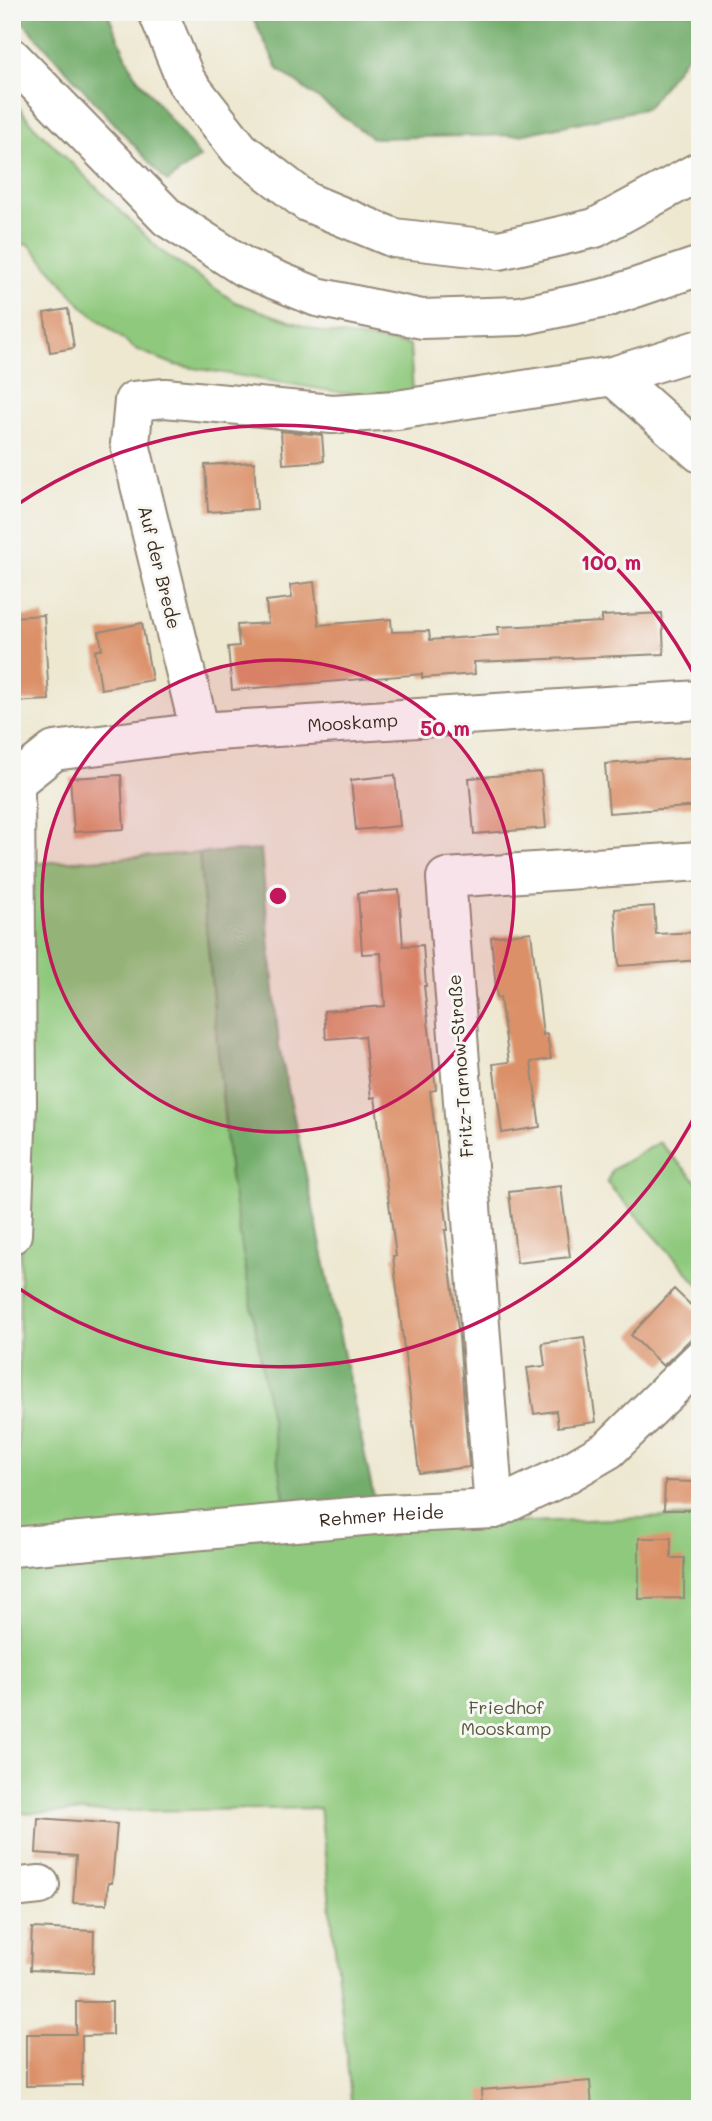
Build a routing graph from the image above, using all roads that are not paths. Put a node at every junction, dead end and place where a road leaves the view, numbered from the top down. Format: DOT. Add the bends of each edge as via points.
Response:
graph roads {
  1 [pos="158,12"];
  2 [pos="12,58"];
  3 [pos="700,171"];
  4 [pos="700,266"];
  5 [pos="700,349"];
  6 [pos="613,376"];
  7 [pos="700,453"];
  8 [pos="700,699"];
  9 [pos="200,732"];
  10 [pos="14,783"];
  11 [pos="700,861"];
  12 [pos="15,1104"];
  13 [pos="12,1234"];
  14 [pos="700,1360"];
  15 [pos="494,1509"];
  16 [pos="12,1547"];
  1 -- 3 [label="main road" via="186,81 240,150 307,202 394,238 499,250 594,228"];
  2 -- 4 [label="main road" via="168,218 244,267 317,297 422,319 520,316 605,298"];
  5 -- 6 [label="main road"];
  6 -- 7 [label="main road"];
  6 -- 9 [label="main road, Auf der Brede" via="397,410 332,414 165,398 134,401 131,444"];
  8 -- 9 [label="main road, Mooskamp"];
  9 -- 10 [label="main road, Mooskamp" via="54,751"];
  10 -- 12 [label="main road, Mooskamp"];
  11 -- 15 [label="main road, Fritz-Tarnow-Straße" via="446,877"];
  12 -- 13 [label="main road, Mooskamp"];
  14 -- 15 [label="main road, Rehmer Heide" via="609,1449 561,1478"];
  15 -- 16 [label="main road, Rehmer Heide" via="386,1514"];
}
